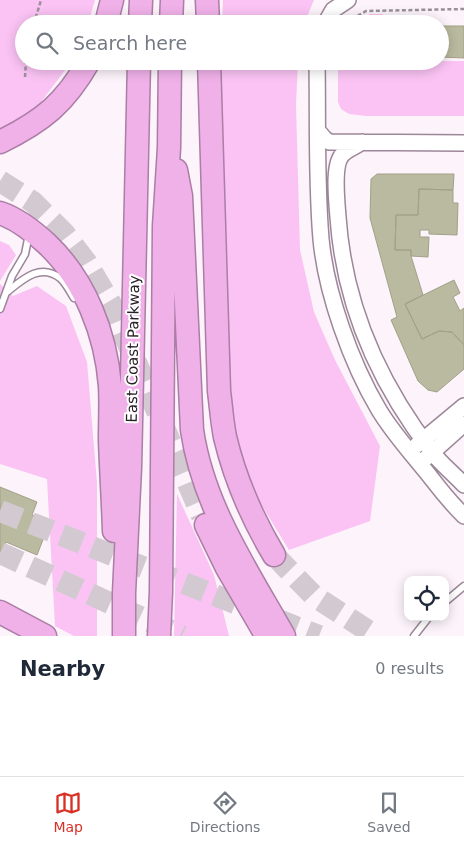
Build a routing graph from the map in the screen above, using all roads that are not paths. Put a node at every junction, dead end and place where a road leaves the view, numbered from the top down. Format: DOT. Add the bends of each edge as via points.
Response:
graph roads {
  1 [pos="112,0"];
  2 [pos="140,0"];
  3 [pos="172,0"];
  4 [pos="207,0"];
  5 [pos="348,0"];
  6 [pos="108,15"];
  7 [pos="140,15"];
  8 [pos="171,15"];
  9 [pos="208,15"];
  10 [pos="330,15"];
  11 [pos="84,70"];
  12 [pos="139,70"];
  13 [pos="170,70"];
  14 [pos="209,70"];
  15 [pos="317,70"];
  16 [pos="318,131"];
  17 [pos="0,142"];
  18 [pos="362,142"];
  19 [pos="464,143"];
  20 [pos="169,148"];
  21 [pos="0,212"];
  22 [pos="29,228"];
  23 [pos="7,292"];
  24 [pos="80,306"];
  25 [pos="0,308"];
  26 [pos="85,313"];
  27 [pos="108,369"];
  28 [pos="464,406"];
  29 [pos="464,424"];
  30 [pos="424,439"];
  31 [pos="446,439"];
  32 [pos="432,452"];
  33 [pos="414,457"];
  34 [pos="447,468"];
  35 [pos="464,485"];
  36 [pos="202,516"];
  37 [pos="464,516"];
  38 [pos="274,554"];
  39 [pos="227,568"];
  40 [pos="464,586"];
  41 [pos="124,593"];
  42 [pos="449,599"];
  43 [pos="0,612"];
  44 [pos="426,621"];
  45 [pos="45,636"];
  46 [pos="124,636"];
  47 [pos="159,636"];
  48 [pos="249,636"];
  49 [pos="266,636"];
  50 [pos="284,636"];
  51 [pos="414,636"];
  1 -- 6 [label="highway"];
  2 -- 7 [label="highway"];
  3 -- 8 [label="highway"];
  4 -- 9 [label="highway"];
  5 -- 10 [label="street"];
  11 -- 17 [label="highway" via="74,86 44,118"];
  12 -- 41 [label="highway, East Coast Parkway"];
  13 -- 20 [label="highway, East Coast Parkway"];
  14 -- 38 [label="highway" via="218,373 224,435 240,487"];
  15 -- 16 [label="street"];
  16 -- 18 [label="street" via="329,142"];
  16 -- 33 [label="street" via="321,240 340,321 349,348 379,409"];
  18 -- 19 [label="street"];
  18 -- 30 [label="street" via="342,154 336,168 340,241 350,290 363,334 377,365"];
  20 -- 47 [label="highway, East Coast Parkway" via="164,236"];
  20 -- 50 [label="highway" via="181,196 192,430 196,453 220,520"];
  21 -- 22 [label="highway"];
  22 -- 23 [label="lane" via="25,254"];
  22 -- 27 [label="highway" via="56,252 85,295 100,333"];
  23 -- 24 [label="lane" via="25,276 46,271 61,279"];
  23 -- 25 [label="lane"];
  26 -- 27 [label="lane"];
  27 -- 41 [label="highway" via="114,560"];
  28 -- 30 [label="street"];
  29 -- 31 [label="street"];
  30 -- 32 [label="street"];
  30 -- 33 [label="street"];
  31 -- 32 [label="street"];
  31 -- 34 [label="street" via="443,458"];
  32 -- 33 [label="street"];
  32 -- 34 [label="street"];
  33 -- 37 [label="street" via="448,501"];
  34 -- 35 [label="street"];
  36 -- 39 [label="highway"];
  39 -- 48 [label="highway"];
  39 -- 49 [label="highway"];
  40 -- 42 [label="lane"];
  41 -- 46 [label="highway, East Coast Parkway"];
  43 -- 45 [label="highway"];
  44 -- 51 [label="lane"];
}
